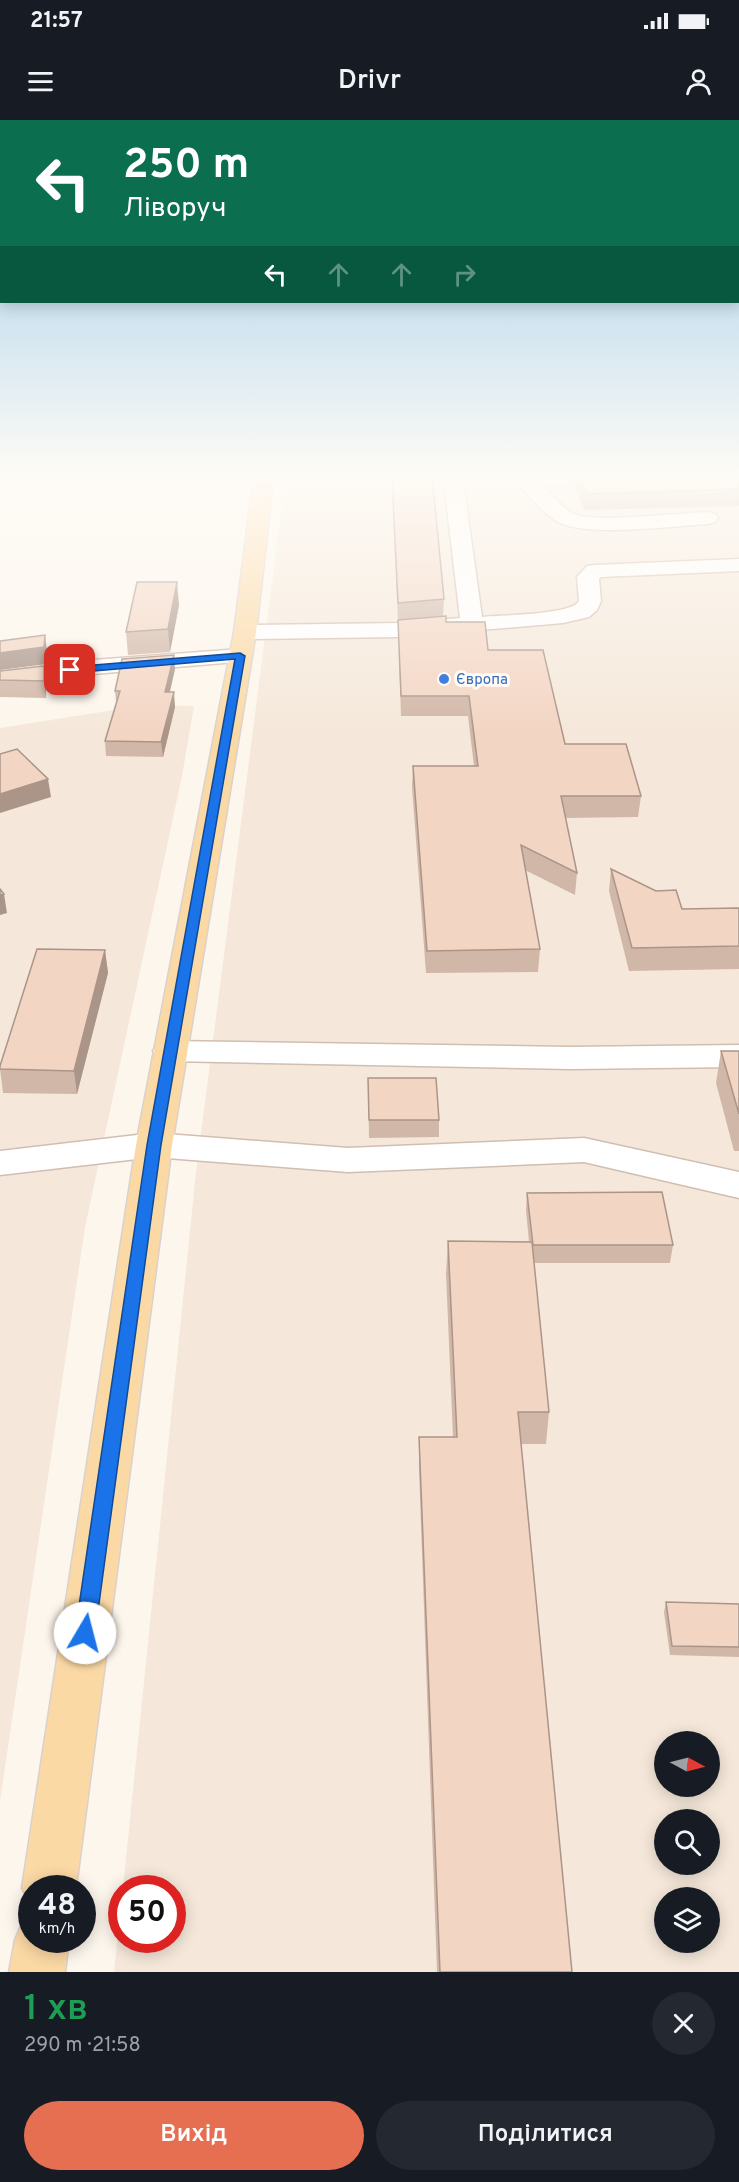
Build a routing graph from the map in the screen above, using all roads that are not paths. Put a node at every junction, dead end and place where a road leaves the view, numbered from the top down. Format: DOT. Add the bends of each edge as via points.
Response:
graph roads {
  1 [pos="253,560"];
  2 [pos="463,560"];
  3 [pos="739,565"];
  4 [pos="472,625"];
  5 [pos="243,644"];
  6 [pos="0,679"];
  7 [pos="170,1051"];
  8 [pos="739,1056"];
  9 [pos="154,1145"];
  10 [pos="0,1163"];
  11 [pos="739,1185"];
  12 [pos="51,1875"];
  13 [pos="40,1953"];
  14 [pos="38,1972"];
  1 -- 5 [label="main road"];
  2 -- 4 [label="lane"];
  3 -- 4 [label="lane" via="595,571 588,577 591,602 585,610 553,618"];
  4 -- 5 [label="lane"];
  5 -- 6 [label="lane"];
  5 -- 7 [label="main road"];
  7 -- 8 [label="lane" via="570,1058"];
  7 -- 9 [label="main road"];
  9 -- 10 [label="lane"];
  9 -- 11 [label="lane" via="348,1161 584,1150"];
  9 -- 12 [label="main road"];
  13 -- 14 [label="main road"];
}
